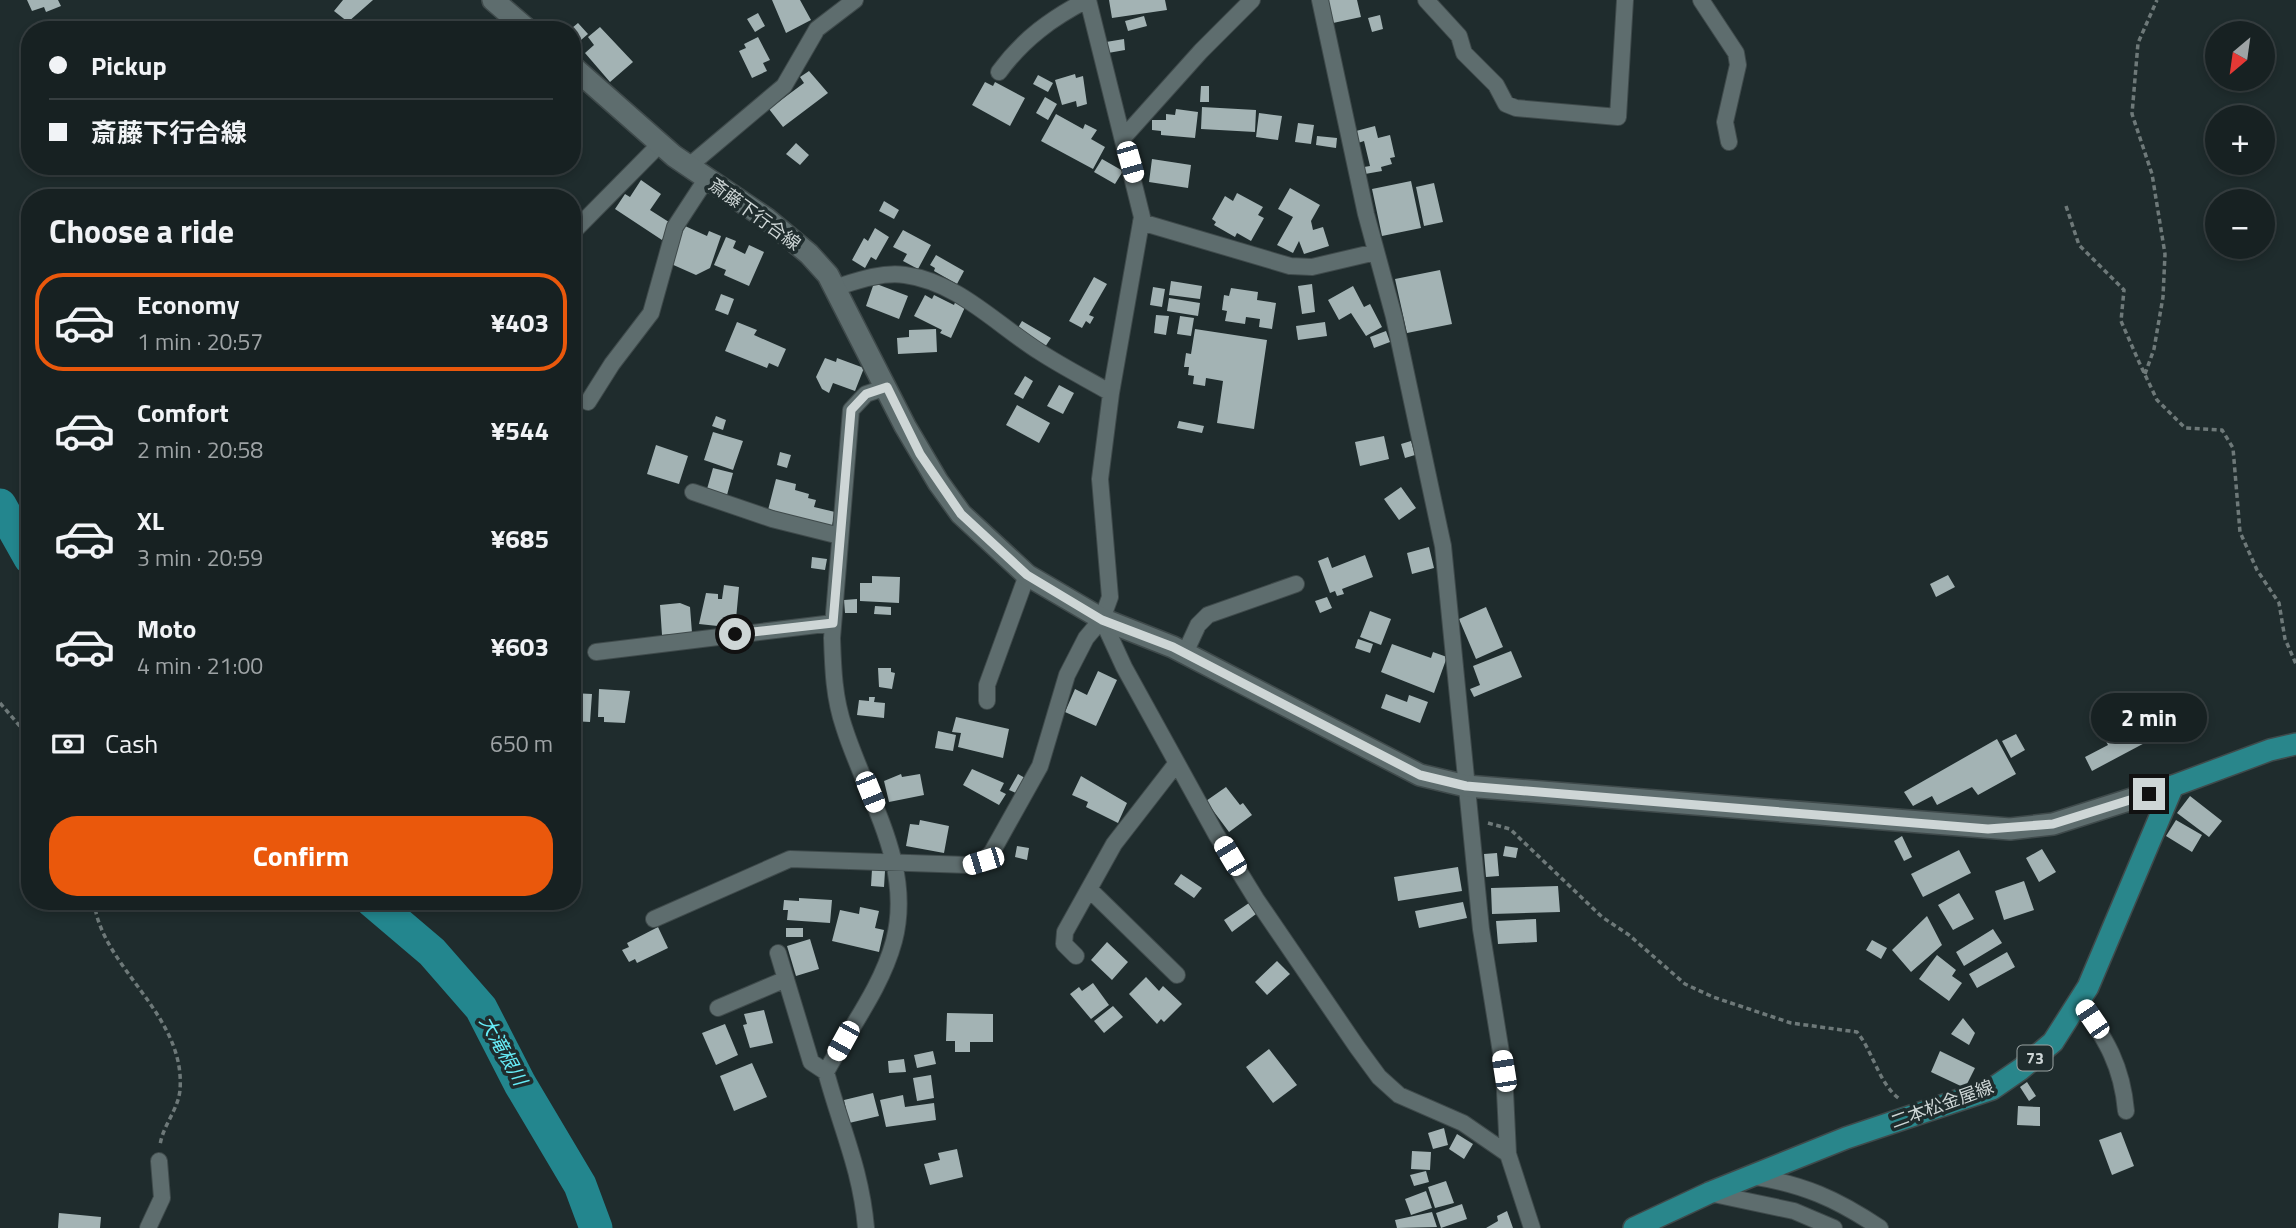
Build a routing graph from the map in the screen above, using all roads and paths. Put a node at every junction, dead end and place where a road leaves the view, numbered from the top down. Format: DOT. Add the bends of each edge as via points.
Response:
graph roads {
  1 [pos="493,0"];
  2 [pos="855,0"];
  3 [pos="1088,0"];
  4 [pos="1252,0"];
  5 [pos="1320,0"];
  6 [pos="1426,0"];
  7 [pos="1625,0"];
  8 [pos="1701,0"];
  9 [pos="2157,0"];
  10 [pos="518,21"];
  11 [pos="999,72"];
  12 [pos="581,74"];
  13 [pos="1123,138"];
  14 [pos="1729,142"];
  15 [pos="660,144"];
  16 [pos="689,166"];
  17 [pos="707,178"];
  18 [pos="2066,206"];
  19 [pos="1141,222"];
  20 [pos="581,224"];
  21 [pos="1376,252"];
  22 [pos="836,287"];
  23 [pos="2145,374"];
  24 [pos="887,387"];
  25 [pos="1111,393"];
  26 [pos="588,402"];
  27 [pos="693,492"];
  28 [pos="840,536"];
  29 [pos="1027,575"];
  30 [pos="1296,584"];
  31 [pos="1102,620"];
  32 [pos="833,623"];
  33 [pos="596,652"];
  34 [pos="1185,653"];
  35 [pos="2296,664"];
  36 [pos="986,701"];
  37 [pos="0,702"];
  38 [pos="21,727"];
  39 [pos="2296,744"];
  40 [pos="1176,764"];
  41 [pos="1466,786"];
  42 [pos="2173,786"];
  43 [pos="1471,825"];
  44 [pos="896,864"];
  45 [pos="1089,889"];
  46 [pos="95,910"];
  47 [pos="654,919"];
  48 [pos="778,953"];
  49 [pos="1076,956"];
  50 [pos="1177,975"];
  51 [pos="786,979"];
  52 [pos="2080,1001"];
  53 [pos="718,1008"];
  54 [pos="826,1072"];
  55 [pos="2126,1111"];
  56 [pos="1920,1113"];
  57 [pos="1508,1154"];
  58 [pos="159,1161"];
  59 [pos="1751,1176"];
  60 [pos="1709,1193"];
  61 [pos="148,1228"];
  62 [pos="866,1228"];
  63 [pos="1532,1228"];
  64 [pos="1634,1228"];
  65 [pos="1834,1228"];
  66 [pos="1880,1228"];
  1 -- 10 [label="main road"];
  2 -- 16 [label="street" via="817,29 784,86"];
  3 -- 11 [label="street" via="1017,47"];
  3 -- 13 [label="street"];
  4 -- 13 [label="street"];
  5 -- 21 [label="street"];
  6 -- 7 [label="street" via="1459,36 1464,53 1496,85 1506,104 1618,117"];
  8 -- 14 [label="street" via="1736,53 1738,65 1725,122"];
  9 -- 23 [label="path" via="2138,43 2132,114 2152,174 2165,254 2158,323"];
  12 -- 15 [label="main road, 斎藤下行合線"];
  13 -- 19 [label="street" via="1137,186"];
  15 -- 16 [label="main road, 斎藤下行合線"];
  15 -- 20 [label="street"];
  16 -- 17 [label="main road, 斎藤下行合線"];
  17 -- 22 [label="main road, 斎藤下行合線" via="809,254"];
  17 -- 26 [label="street" via="675,227 651,313"];
  18 -- 23 [label="path" via="2079,244 2124,290 2121,321"];
  19 -- 21 [label="street" via="1290,266 1312,267"];
  19 -- 25 [label="street"];
  21 -- 41 [label="street" via="1443,546"];
  22 -- 24 [label="main road, 斎藤下行合線"];
  22 -- 25 [label="street" via="873,276 923,278 965,299 1040,352"];
  23 -- 35 [label="path" via="2172,418 2185,428 2222,430 2233,448 2240,532 2279,603 2285,639"];
  24 -- 28 [label="street" via="866,394 851,410"];
  24 -- 29 [label="main road, 斎藤下行合線" via="920,454 961,514"];
  25 -- 31 [label="street" via="1100,479 1110,597"];
  27 -- 28 [label="street"];
  28 -- 32 [label="street"];
  29 -- 31 [label="main road, 斎藤下行合線"];
  29 -- 36 [label="street" via="987,685"];
  30 -- 34 [label="street" via="1208,615"];
  31 -- 34 [label="main road, 斎藤下行合線"];
  31 -- 40 [label="street"];
  31 -- 44 [label="street" via="1086,638 1067,675 1040,766 992,852 970,865"];
  32 -- 33 [label="street"];
  32 -- 44 [label="street" via="836,701"];
  34 -- 41 [label="main road, 斎藤下行合線" via="1420,775"];
  37 -- 38 [label="path"];
  39 -- 42 [label="main road"];
  40 -- 45 [label="street" via="1114,844"];
  40 -- 57 [label="street" via="1256,899 1379,1077 1399,1095 1463,1124"];
  41 -- 42 [label="main road, 斎藤下行合線" via="2010,829 2053,824"];
  41 -- 43 [label="street"];
  42 -- 52 [label="main road, 二本松金屋線 / 73"];
  43 -- 56 [label="path" via="1496,822 1510,829 1602,917 1685,984 1791,1023 1857,1032 1878,1063 1889,1091"];
  43 -- 57 [label="street" via="1481,929 1504,1071"];
  44 -- 47 [label="street" via="790,859"];
  44 -- 54 [label="street" via="899,908 890,953 881,978"];
  45 -- 49 [label="street" via="1062,938"];
  45 -- 50 [label="street"];
  46 -- 58 [label="path" via="96,922 166,1027 179,1072 177,1106 160,1141"];
  48 -- 51 [label="street"];
  51 -- 53 [label="street"];
  51 -- 54 [label="street" via="811,1062"];
  52 -- 55 [label="street" via="2112,1049"];
  52 -- 56 [label="main road, 二本松金屋線 / 73" via="2053,1042 2021,1069 1992,1089"];
  54 -- 62 [label="street" via="856,1161"];
  56 -- 59 [label="main road, 二本松金屋線 / 73"];
  57 -- 63 [label="street"];
  58 -- 61 [label="street" via="162,1198"];
  59 -- 60 [label="main road, 二本松金屋線 / 73"];
  59 -- 66 [label="street" via="1818,1192"];
  60 -- 64 [label="main road, 二本松金屋線 / 73"];
  60 -- 65 [label="street" via="1794,1211"];
}
